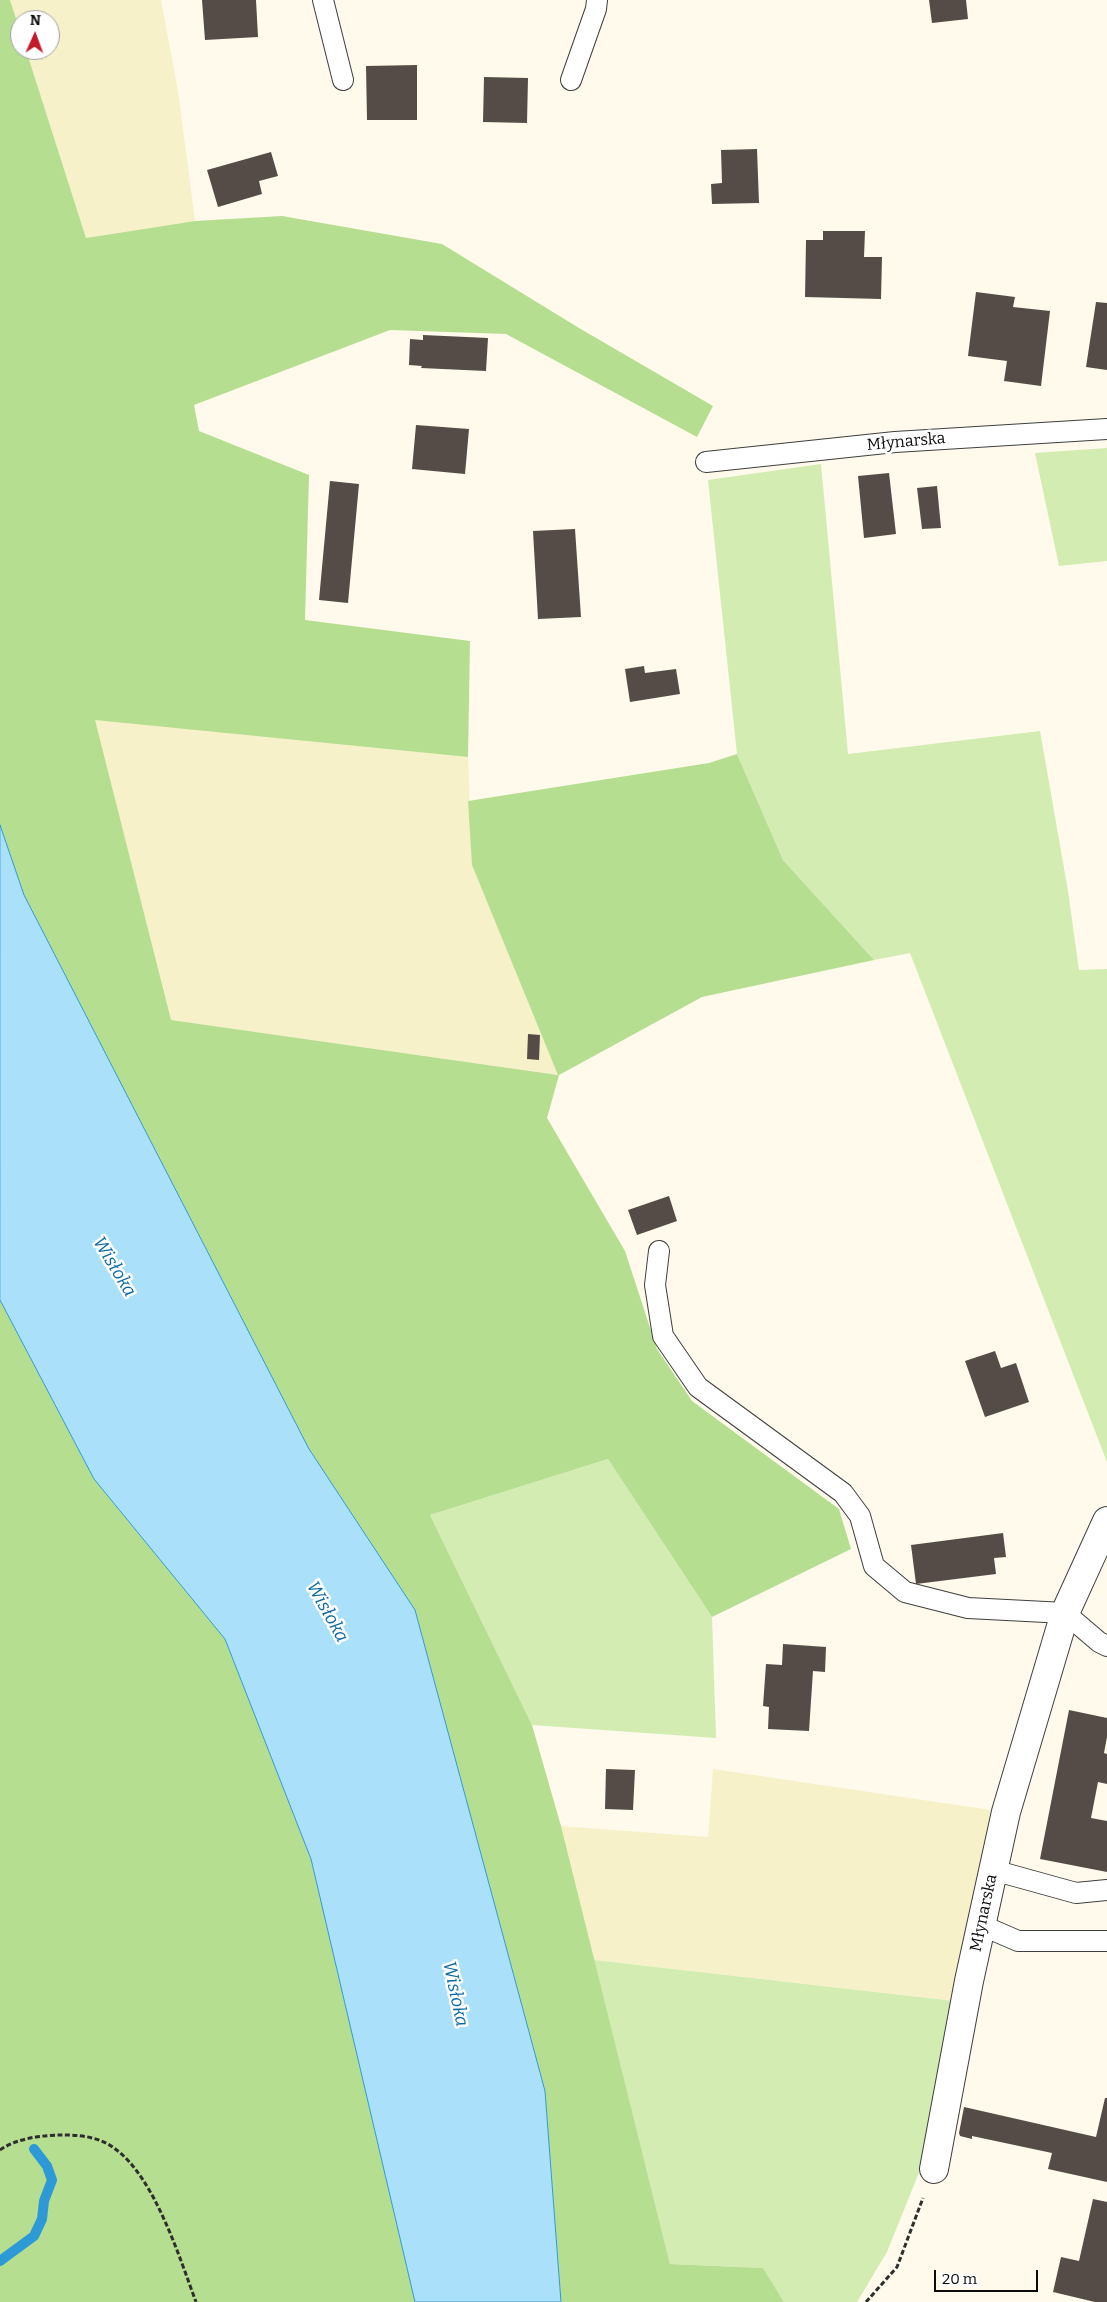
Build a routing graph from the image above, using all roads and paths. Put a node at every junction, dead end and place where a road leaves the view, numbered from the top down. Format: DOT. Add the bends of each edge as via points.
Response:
graph roads {
  1 [pos="323,0"];
  2 [pos="597,0"];
  3 [pos="343,80"];
  4 [pos="571,80"];
  5 [pos="1107,429"];
  6 [pos="706,462"];
  7 [pos="659,1251"];
  8 [pos="1107,1521"];
  9 [pos="1066,1614"];
  10 [pos="1107,1646"];
  11 [pos="993,1870"];
  12 [pos="1107,1890"];
  13 [pos="981,1925"];
  14 [pos="1107,1941"];
  15 [pos="0,2150"];
  16 [pos="934,2169"];
  17 [pos="196,2302"];
  18 [pos="866,2302"];
  1 -- 3 [label="lane"];
  2 -- 4 [label="lane"];
  5 -- 6 [label="lane, Młynarska" via="895,442"];
  7 -- 9 [label="lane" via="655,1285 663,1336 698,1387 843,1493 860,1516 874,1566 905,1592 968,1608"];
  8 -- 9 [label="street, Młynarska"];
  9 -- 10 [label="lane"];
  9 -- 11 [label="street, Młynarska" via="1006,1812"];
  11 -- 12 [label="lane" via="1076,1893"];
  11 -- 13 [label="street, Młynarska"];
  13 -- 14 [label="lane" via="1018,1941"];
  13 -- 16 [label="street, Młynarska"];
  15 -- 17 [label="path" via="31,2138 52,2135 97,2139 114,2148 148,2186"];
  16 -- 18 [label="path" via="897,2267"];
}
